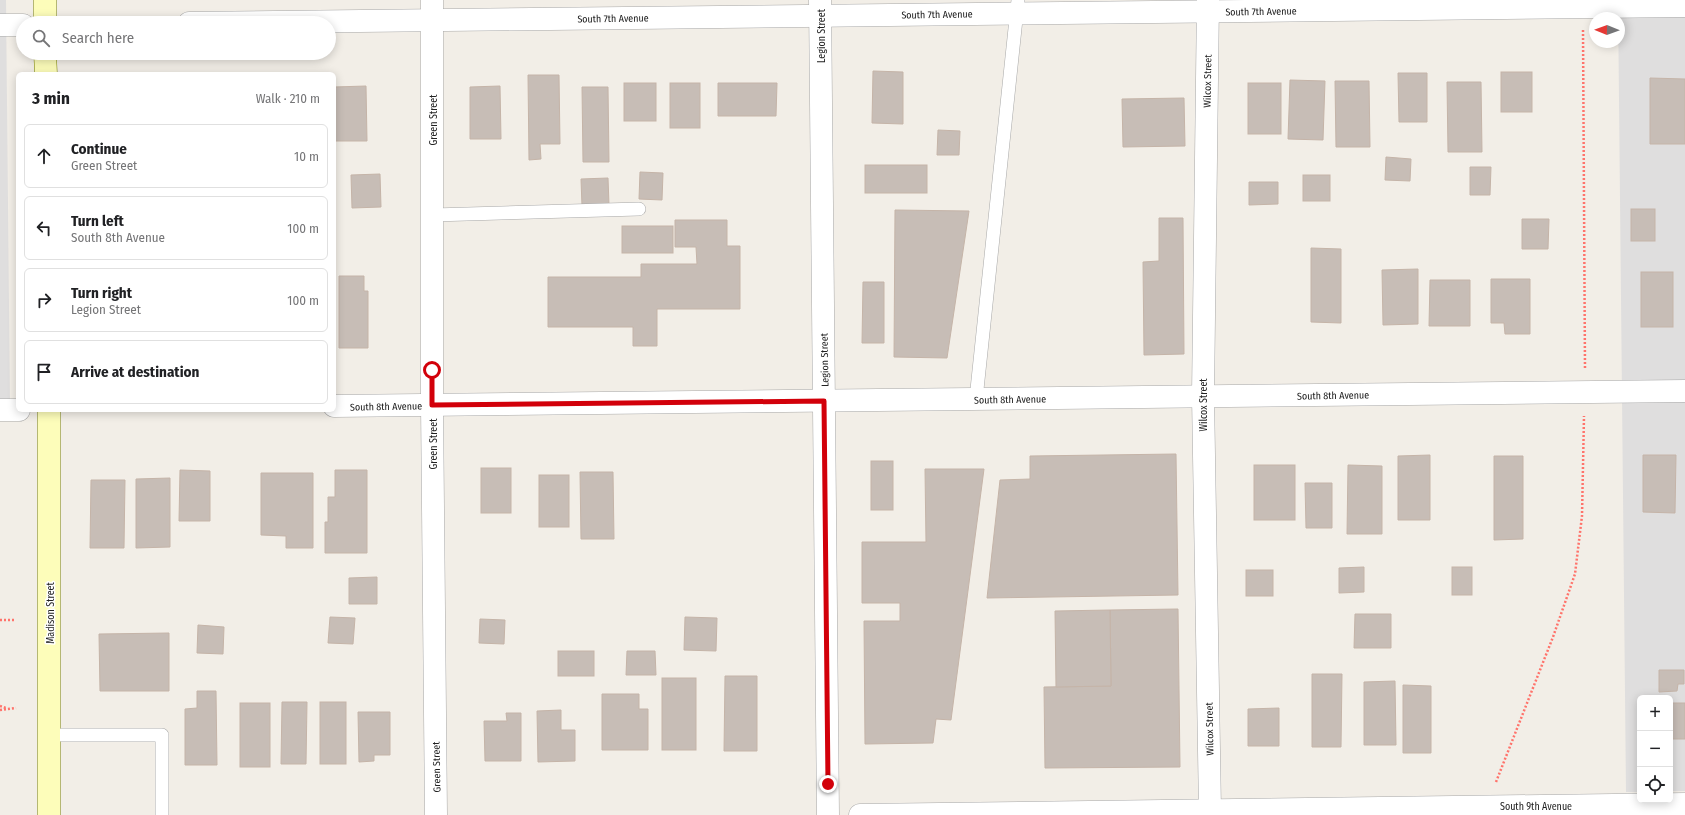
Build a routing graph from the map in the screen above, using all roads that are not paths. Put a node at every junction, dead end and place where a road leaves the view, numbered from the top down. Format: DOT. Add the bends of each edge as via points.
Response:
graph roads {
  1 [pos="45,0"];
  2 [pos="1018,6"];
  3 [pos="1208,6"];
  4 [pos="1685,6"];
  5 [pos="821,8"];
  6 [pos="432,10"];
  7 [pos="45,16"];
  8 [pos="320,16"];
  9 [pos="0,25"];
  10 [pos="16,25"];
  11 [pos="45,60"];
  12 [pos="46,72"];
  13 [pos="638,209"];
  14 [pos="433,215"];
  15 [pos="1685,391"];
  16 [pos="1203,396"];
  17 [pos="976,399"];
  18 [pos="824,401"];
  19 [pos="432,405"];
  20 [pos="336,406"];
  21 [pos="0,410"];
  22 [pos="16,410"];
  23 [pos="49,412"];
  24 [pos="50,735"];
  25 [pos="1685,804"];
  26 [pos="1210,810"];
  27 [pos="1595,810"];
  28 [pos="1022,814"];
  29 [pos="49,815"];
  30 [pos="162,815"];
  31 [pos="436,815"];
  32 [pos="828,815"];
  33 [pos="860,815"];
  34 [pos="863,815"];
  1 -- 7 [label="main road"];
  2 -- 3 [label="street, South 7th Avenue"];
  2 -- 5 [label="street, South 7th Avenue"];
  2 -- 17 [label="lane"];
  3 -- 4 [label="street, South 7th Avenue"];
  3 -- 16 [label="street, Wilcox Street"];
  5 -- 6 [label="street, South 7th Avenue"];
  5 -- 18 [label="street, Legion Street"];
  6 -- 8 [label="street, South 7th Avenue"];
  6 -- 14 [label="street, Green Street"];
  9 -- 10 [label="street"];
  11 -- 12 [label="main road"];
  13 -- 14 [label="lane"];
  14 -- 19 [label="street, Green Street"];
  15 -- 16 [label="street, South 8th Avenue"];
  16 -- 17 [label="street, South 8th Avenue"];
  16 -- 26 [label="street, Wilcox Street"];
  17 -- 18 [label="street, South 8th Avenue"];
  18 -- 19 [label="street, South 8th Avenue"];
  18 -- 32 [label="street, Legion Street"];
  19 -- 20 [label="street, South 8th Avenue"];
  19 -- 31 [label="street, Green Street"];
  21 -- 22 [label="street"];
  23 -- 24 [label="main road, Madison Street"];
  24 -- 29 [label="main road, Madison Street"];
  24 -- 30 [label="lane" via="162,736"];
  25 -- 27 [label="street, South 9th Avenue"];
  26 -- 27 [label="street, South 9th Avenue"];
  26 -- 28 [label="street, South 9th Avenue"];
  28 -- 34 [label="street, South 9th Avenue"];
  33 -- 34 [label="street, South 9th Avenue"];
}
